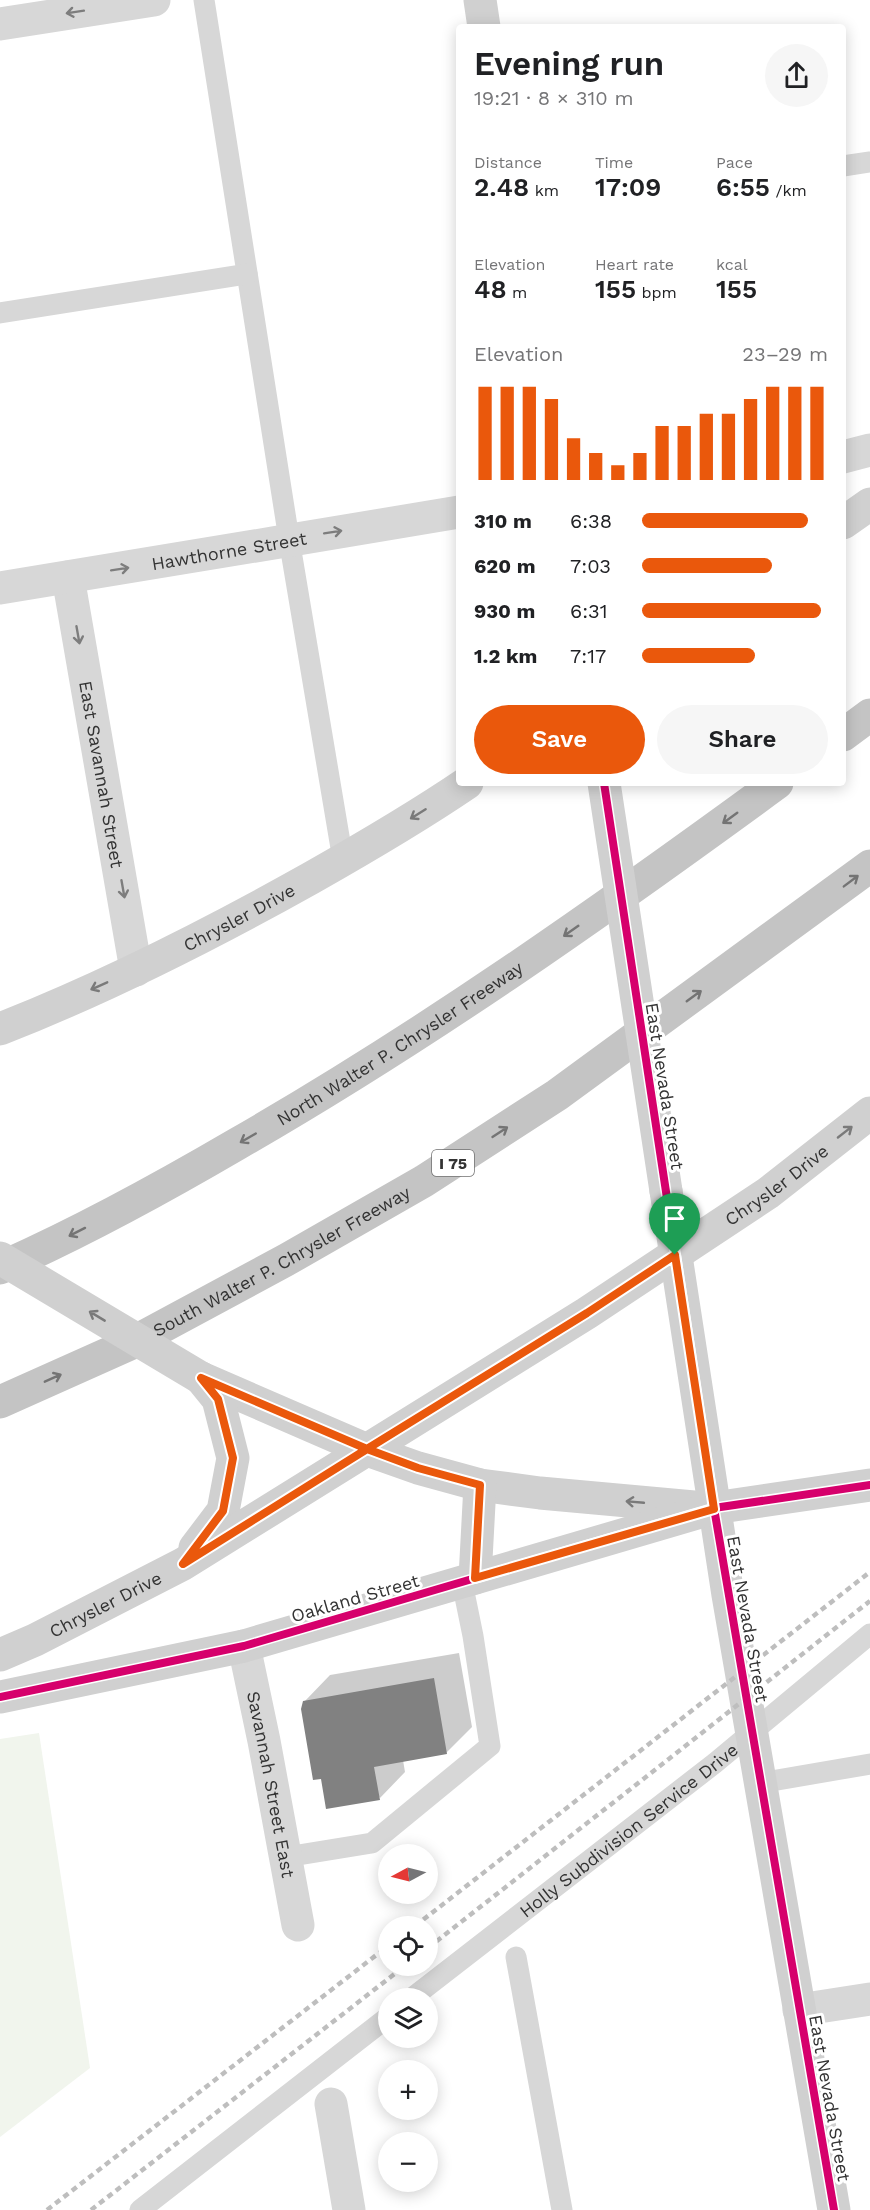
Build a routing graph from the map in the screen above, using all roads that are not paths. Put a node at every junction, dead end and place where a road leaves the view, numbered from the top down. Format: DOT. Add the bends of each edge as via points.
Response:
graph roads {
  1 [pos="154,0"];
  2 [pos="204,0"];
  3 [pos="480,0"];
  4 [pos="0,24"];
  5 [pos="484,24"];
  6 [pos="870,162"];
  7 [pos="846,166"];
  8 [pos="247,274"];
  9 [pos="0,313"];
  10 [pos="870,450"];
  11 [pos="846,456"];
  12 [pos="870,504"];
  13 [pos="456,512"];
  14 [pos="846,521"];
  15 [pos="289,539"];
  16 [pos="69,577"];
  17 [pos="0,588"];
  18 [pos="870,715"];
  19 [pos="846,733"];
  20 [pos="462,786"];
  21 [pos="604,786"];
  22 [pos="773,786"];
  23 [pos="343,860"];
  24 [pos="870,866"];
  25 [pos="136,970"];
  26 [pos="0,1029"];
  27 [pos="870,1113"];
  28 [pos="675,1255"];
  29 [pos="0,1258"];
  30 [pos="0,1268"];
  31 [pos="201,1378"];
  32 [pos="0,1402"];
  33 [pos="367,1449"];
  34 [pos="480,1485"];
  35 [pos="870,1485"];
  36 [pos="714,1509"];
  37 [pos="183,1564"];
  38 [pos="469,1580"];
  39 [pos="870,1634"];
  40 [pos="243,1646"];
  41 [pos="0,1656"];
  42 [pos="0,1697"];
  43 [pos="752,1731"];
  44 [pos="870,1764"];
  45 [pos="760,1783"];
  46 [pos="286,1857"];
  47 [pos="297,1925"];
  48 [pos="516,1957"];
  49 [pos="425,1988"];
  50 [pos="870,1999"];
  51 [pos="799,2010"];
  52 [pos="378,2025"];
  53 [pos="331,2104"];
  54 [pos="140,2210"];
  55 [pos="349,2210"];
  56 [pos="562,2210"];
  57 [pos="834,2210"];
  1 -- 4 [label="street, one-way"];
  2 -- 8 [label="lane"];
  3 -- 5 [label="street"];
  6 -- 7 [label="lane"];
  8 -- 9 [label="lane"];
  8 -- 15 [label="lane"];
  10 -- 11 [label="street"];
  12 -- 14 [label="street"];
  15 -- 13 [label="street, Hawthorne Street, one-way"];
  16 -- 15 [label="street, Hawthorne Street, one-way"];
  15 -- 23 [label="lane"];
  16 -- 17 [label="street, Hawthorne Street"];
  16 -- 25 [label="street, East Savannah Street, one-way"];
  18 -- 19 [label="highway"];
  20 -- 23 [label="street, Chrysler Drive, one-way"];
  21 -- 28 [label="street, East Nevada Street, bridge"];
  22 -- 30 [label="highway, North Walter P. Chrysler Freeway, one-way" via="472,999 322,1095 142,1199"];
  23 -- 25 [label="street, Chrysler Drive"];
  32 -- 24 [label="highway, South Walter P. Chrysler Freeway / I 75, one-way" via="132,1344 424,1181 558,1095"];
  25 -- 26 [label="street, Chrysler Drive, one-way"];
  28 -- 27 [label="street, Chrysler Drive, one-way" via="768,1193"];
  28 -- 33 [label="street, Chrysler Drive"];
  28 -- 36 [label="street, East Nevada Street"];
  31 -- 29 [label="street, one-way, bridge"];
  31 -- 33 [label="street"];
  31 -- 37 [label="street" via="218,1399 233,1458 223,1511"];
  33 -- 34 [label="street"];
  33 -- 37 [label="street, Chrysler Drive"];
  36 -- 34 [label="street, one-way"];
  34 -- 38 [label="street"];
  35 -- 36 [label="street"];
  36 -- 38 [label="street, Oakland Street"];
  36 -- 43 [label="street, East Nevada Street"];
  37 -- 41 [label="street, Chrysler Drive"];
  38 -- 40 [label="street, Oakland Street"];
  38 -- 46 [label="lane" via="472,1636 490,1746 372,1843"];
  39 -- 43 [label="lane, Holly Subdivision Service Drive"];
  40 -- 42 [label="street, Oakland Street"];
  40 -- 46 [label="street, Savannah Street East"];
  43 -- 45 [label="street, East Nevada Street"];
  43 -- 49 [label="lane, Holly Subdivision Service Drive"];
  44 -- 45 [label="lane"];
  45 -- 51 [label="street, East Nevada Street"];
  46 -- 47 [label="street, Savannah Street East"];
  48 -- 56 [label="lane"];
  50 -- 51 [label="street"];
  51 -- 57 [label="street, East Nevada Street"];
  52 -- 54 [label="lane"];
  53 -- 55 [label="street"];
}
